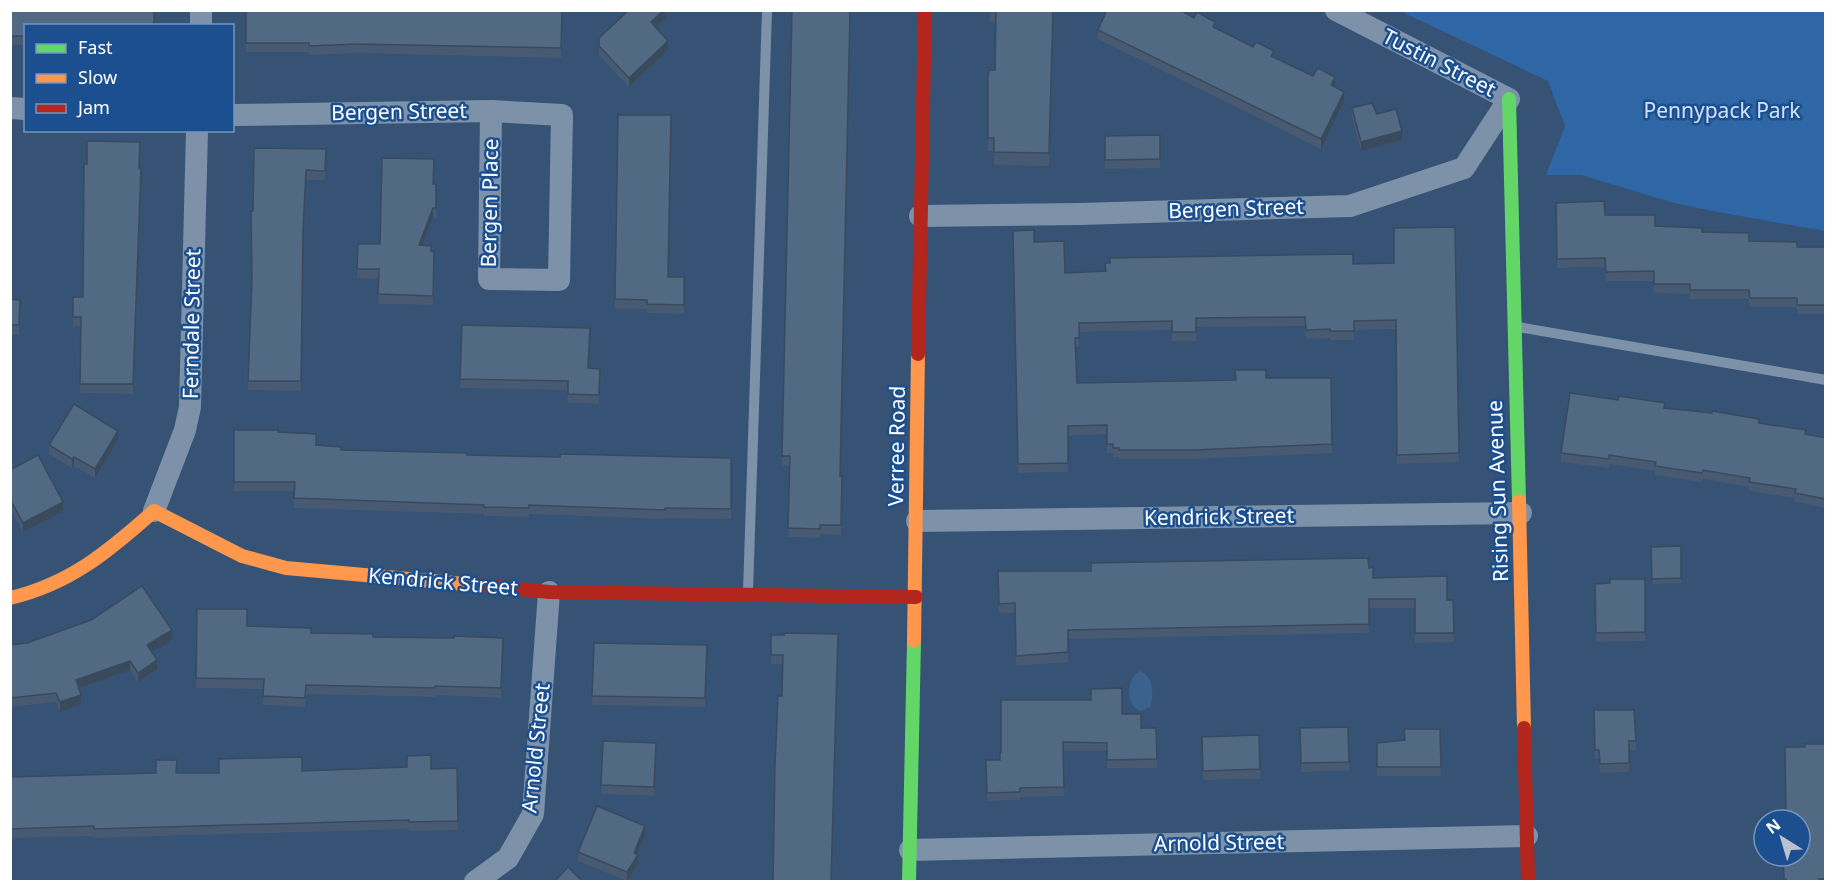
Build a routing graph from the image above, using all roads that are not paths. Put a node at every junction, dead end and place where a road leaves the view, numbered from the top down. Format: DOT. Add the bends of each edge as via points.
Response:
graph roads {
  1 [pos="766,10"];
  2 [pos="926,10"];
  3 [pos="1336,10"];
  4 [pos="1509,99"];
  5 [pos="491,111"];
  6 [pos="234,115"];
  7 [pos="562,117"];
  8 [pos="197,132"];
  9 [pos="920,216"];
  10 [pos="1514,327"];
  11 [pos="1826,380"];
  12 [pos="154,511"];
  13 [pos="1521,513"];
  14 [pos="917,521"];
  15 [pos="549,592"];
  16 [pos="748,594"];
  17 [pos="915,597"];
  18 [pos="10,598"];
  19 [pos="1527,836"];
  20 [pos="910,850"];
  21 [pos="475,882"];
  22 [pos="909,882"];
  23 [pos="1528,882"];
  1 -- 16 [label="lane"];
  2 -- 9 [label="street, Verree Road"];
  3 -- 4 [label="street, Tustin Street"];
  4 -- 9 [label="street, Bergen Street" via="1464,168 1350,206"];
  4 -- 10 [label="street, Rising Sun Avenue"];
  5 -- 6 [label="street, Bergen Street"];
  5 -- 7 [label="street, Bergen Street"];
  5 -- 7 [label="street, Bergen Place" via="489,279 559,279"];
  8 -- 12 [label="street, Ferndale Street" via="190,407"];
  9 -- 14 [label="street, Verree Road"];
  10 -- 11 [label="lane"];
  10 -- 13 [label="street, Rising Sun Avenue"];
  12 -- 15 [label="street, Kendrick Street" via="242,556 286,568"];
  12 -- 18 [label="street" via="107,553 68,579"];
  13 -- 14 [label="street, Kendrick Street"];
  13 -- 19 [label="street, Rising Sun Avenue"];
  14 -- 17 [label="street, Verree Road"];
  15 -- 16 [label="street, Kendrick Street"];
  15 -- 21 [label="street, Arnold Street" via="533,814 508,858"];
  16 -- 17 [label="street, Kendrick Street"];
  17 -- 20 [label="street, Verree Road"];
  19 -- 20 [label="street, Arnold Street"];
  19 -- 23 [label="street, Rising Sun Avenue"];
  20 -- 22 [label="street, Verree Road"];
}
